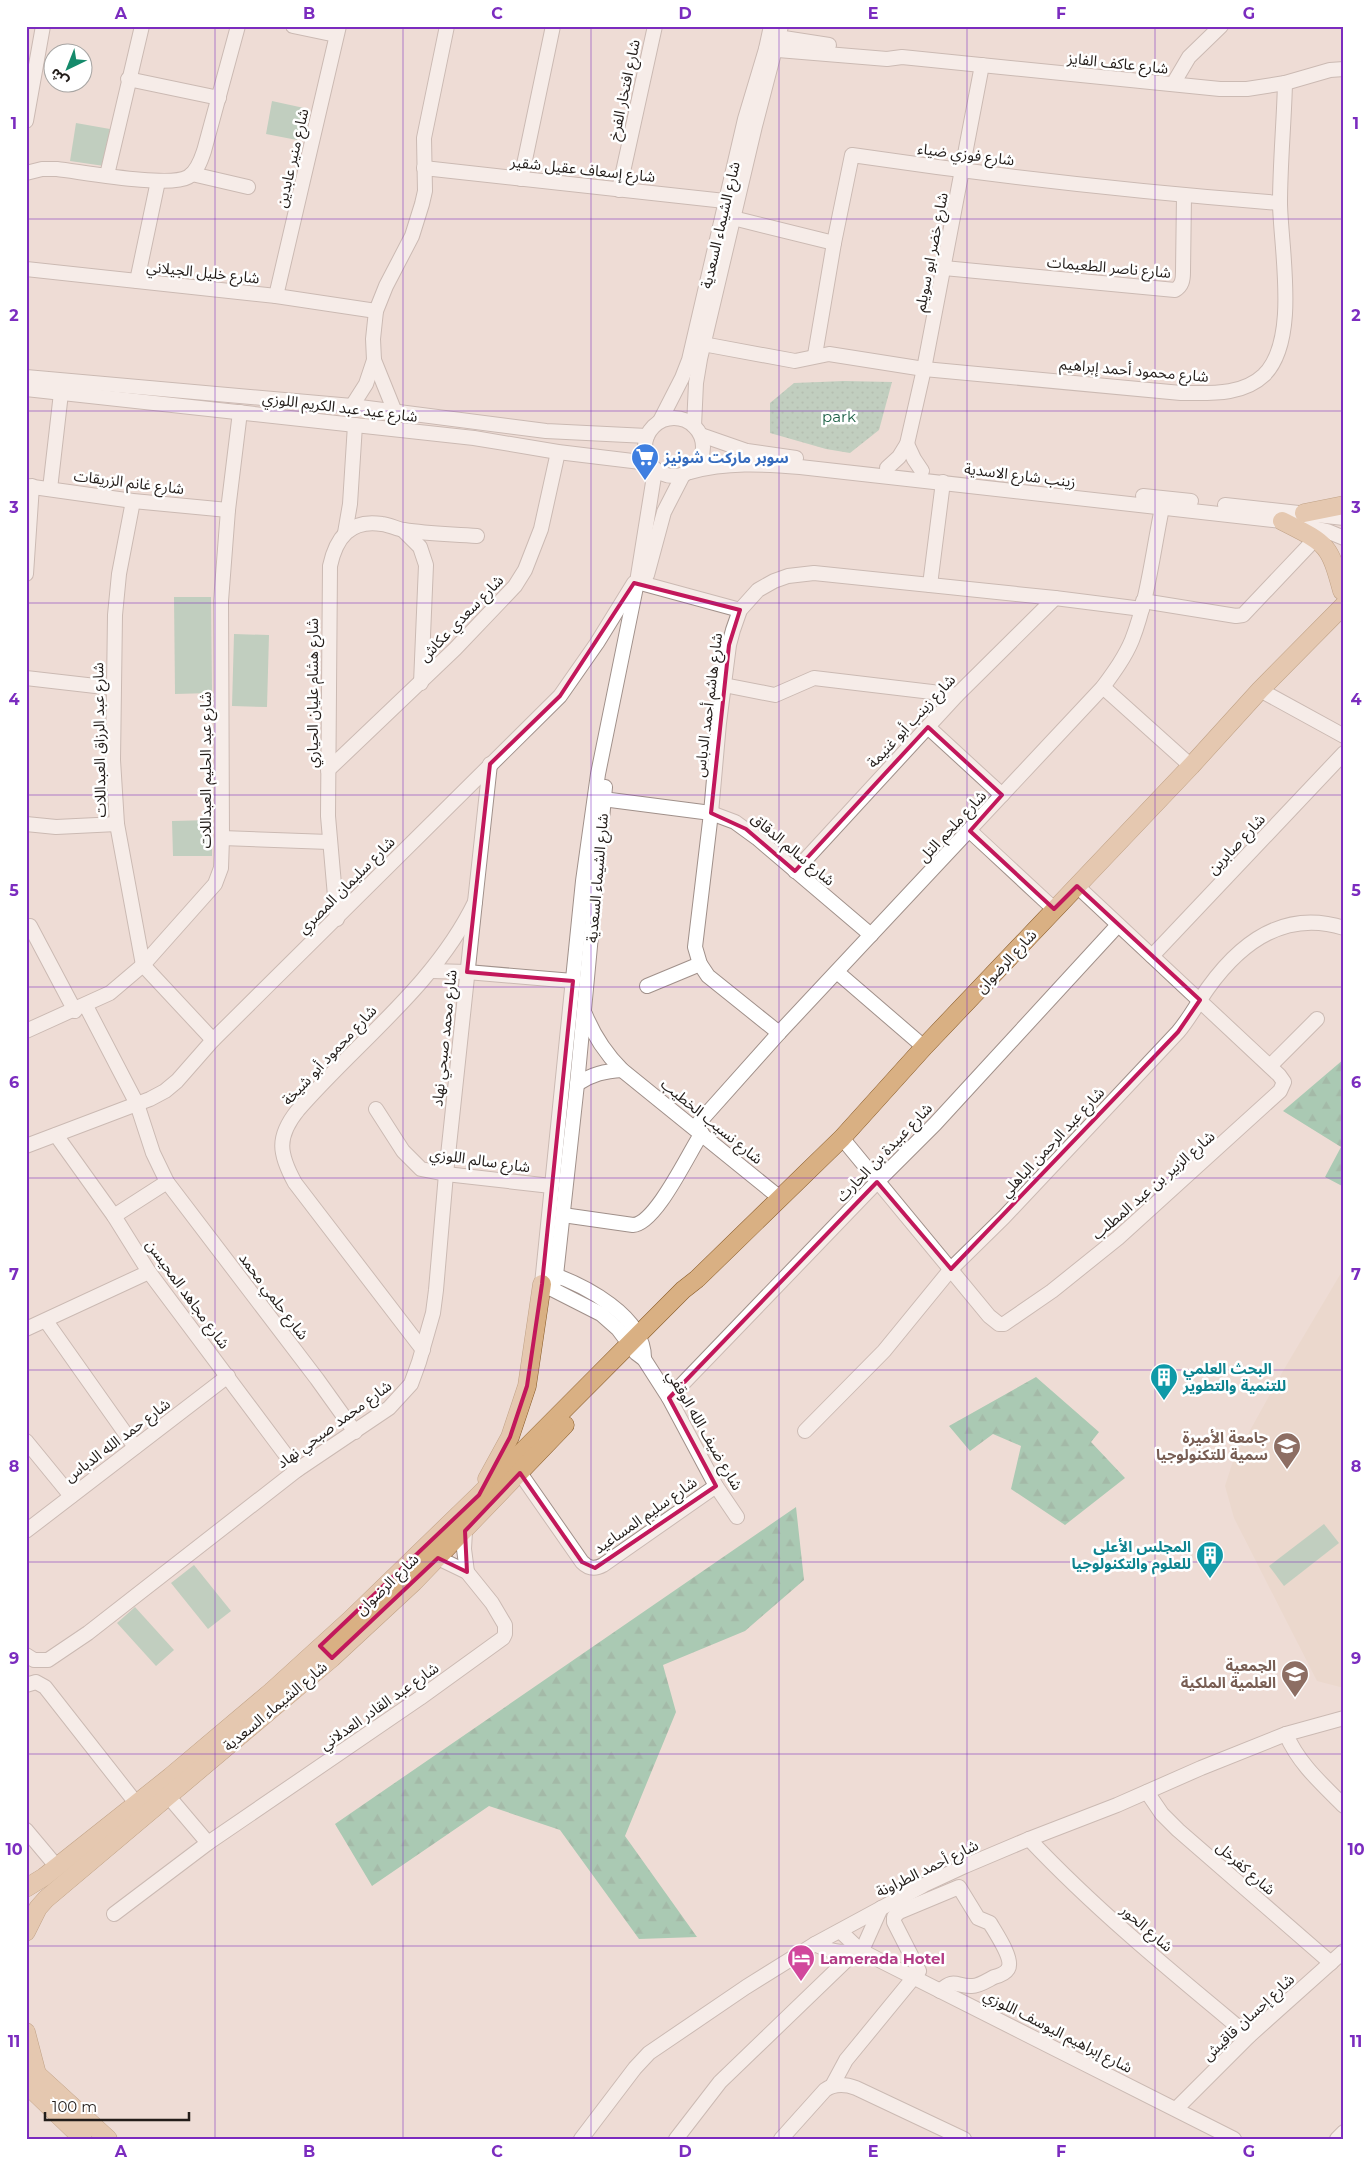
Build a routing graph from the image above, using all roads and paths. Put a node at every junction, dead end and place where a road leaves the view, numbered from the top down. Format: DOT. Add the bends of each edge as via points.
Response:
graph roads {
  1 [pos="43,26"];
  2 [pos="142,26"];
  3 [pos="238,26"];
  4 [pos="293,26"];
  5 [pos="447,26"];
  6 [pos="553,26"];
  7 [pos="655,26"];
  8 [pos="1221,26"];
  9 [pos="337,31"];
  10 [pos="774,38"];
  11 [pos="1344,61"];
  12 [pos="982,65"];
  13 [pos="1344,69"];
  14 [pos="1330,70"];
  15 [pos="128,79"];
  16 [pos="1285,82"];
  17 [pos="1173,84"];
  18 [pos="219,98"];
  19 [pos="26,121"];
  20 [pos="424,168"];
  21 [pos="963,170"];
  22 [pos="26,173"];
  23 [pos="192,174"];
  24 [pos="107,175"];
  25 [pos="521,179"];
  26 [pos="158,181"];
  27 [pos="248,187"];
  28 [pos="620,190"];
  29 [pos="1184,196"];
  30 [pos="731,202"];
  31 [pos="1280,203"];
  32 [pos="734,218"];
  33 [pos="834,243"];
  34 [pos="944,268"];
  35 [pos="26,269"];
  36 [pos="137,281"];
  37 [pos="276,296"];
  38 [pos="376,310"];
  39 [pos="704,344"];
  40 [pos="815,355"];
  41 [pos="374,360"];
  42 [pos="924,369"];
  43 [pos="26,377"];
  44 [pos="26,390"];
  45 [pos="61,393"];
  46 [pos="352,406"];
  47 [pos="240,412"];
  48 [pos="395,412"];
  49 [pos="660,421"];
  50 [pos="355,425"];
  51 [pos="698,431"];
  52 [pos="646,436"];
  53 [pos="907,444"];
  54 [pos="558,452"];
  55 [pos="652,466"];
  56 [pos="887,468"];
  57 [pos="922,472"];
  58 [pos="687,474"];
  59 [pos="943,482"];
  60 [pos="29,486"];
  61 [pos="50,489"];
  62 [pos="134,501"];
  63 [pos="1344,504"];
  64 [pos="1162,508"];
  65 [pos="228,510"];
  66 [pos="1304,513"];
  67 [pos="1344,518"];
  68 [pos="1282,522"];
  69 [pos="403,530"];
  70 [pos="345,533"];
  71 [pos="477,536"];
  72 [pos="1316,538"];
  73 [pos="1344,538"];
  74 [pos="26,574"];
  75 [pos="641,583"];
  76 [pos="930,584"];
  77 [pos="1343,595"];
  78 [pos="1056,598"];
  79 [pos="1142,605"];
  80 [pos="740,610"];
  81 [pos="26,678"];
  82 [pos="421,683"];
  83 [pos="724,685"];
  84 [pos="1104,686"];
  85 [pos="113,688"];
  86 [pos="1260,690"];
  87 [pos="957,695"];
  88 [pos="1344,720"];
  89 [pos="928,727"];
  90 [pos="1338,733"];
  91 [pos="1344,753"];
  92 [pos="490,764"];
  93 [pos="1191,766"];
  94 [pos="328,770"];
  95 [pos="1002,795"];
  96 [pos="599,799"];
  97 [pos="712,813"];
  98 [pos="26,824"];
  99 [pos="117,824"];
  100 [pos="970,830"];
  101 [pos="222,838"];
  102 [pos="329,842"];
  103 [pos="795,871"];
  104 [pos="1077,886"];
  105 [pos="475,902"];
  106 [pos="1054,909"];
  107 [pos="337,918"];
  108 [pos="1118,925"];
  109 [pos="30,926"];
  110 [pos="1344,928"];
  111 [pos="871,935"];
  112 [pos="1152,956"];
  113 [pos="700,964"];
  114 [pos="143,965"];
  115 [pos="431,971"];
  116 [pos="467,972"];
  117 [pos="837,972"];
  118 [pos="573,981"];
  119 [pos="647,986"];
  120 [pos="1200,1000"];
  121 [pos="80,1008"];
  122 [pos="584,1011"];
  123 [pos="1317,1019"];
  124 [pos="26,1031"];
  125 [pos="779,1033"];
  126 [pos="214,1040"];
  127 [pos="924,1047"];
  128 [pos="1270,1066"];
  129 [pos="622,1070"];
  130 [pos="577,1084"];
  131 [pos="137,1104"];
  132 [pos="376,1109"];
  133 [pos="699,1130"];
  134 [pos="56,1135"];
  135 [pos="842,1138"];
  136 [pos="26,1146"];
  137 [pos="446,1174"];
  138 [pos="167,1182"];
  139 [pos="877,1182"];
  140 [pos="551,1186"];
  141 [pos="780,1198"];
  142 [pos="563,1215"];
  143 [pos="114,1216"];
  144 [pos="951,1269"];
  145 [pos="149,1272"];
  146 [pos="548,1280"];
  147 [pos="46,1321"];
  148 [pos="26,1329"];
  149 [pos="639,1347"];
  150 [pos="423,1350"];
  151 [pos="228,1376"];
  152 [pos="669,1398"];
  153 [pos="805,1431"];
  154 [pos="355,1432"];
  155 [pos="26,1441"];
  156 [pos="135,1447"];
  157 [pos="297,1470"];
  158 [pos="520,1473"];
  159 [pos="716,1486"];
  160 [pos="480,1495"];
  161 [pos="70,1496"];
  162 [pos="737,1517"];
  163 [pos="26,1531"];
  164 [pos="465,1531"];
  165 [pos="438,1558"];
  166 [pos="467,1572"];
  167 [pos="356,1625"];
  168 [pos="326,1652"];
  169 [pos="26,1655"];
  170 [pos="26,1684"];
  171 [pos="1344,1718"];
  172 [pos="1286,1734"];
  173 [pos="1147,1792"];
  174 [pos="169,1796"];
  175 [pos="136,1803"];
  176 [pos="1344,1806"];
  177 [pos="26,1830"];
  178 [pos="1029,1839"];
  179 [pos="208,1843"];
  180 [pos="57,1867"];
  181 [pos="29,1886"];
  182 [pos="46,1899"];
  183 [pos="881,1908"];
  184 [pos="114,1914"];
  185 [pos="845,1929"];
  186 [pos="26,1932"];
  187 [pos="815,1944"];
  188 [pos="862,1950"];
  189 [pos="1344,1951"];
  190 [pos="1331,1963"];
  191 [pos="914,1978"];
  192 [pos="940,1990"];
  193 [pos="26,2032"];
  194 [pos="1249,2036"];
  195 [pos="30,2074"];
  196 [pos="832,2086"];
  197 [pos="1176,2109"];
  198 [pos="1344,2132"];
  199 [pos="939,2134"];
  200 [pos="83,2139"];
  201 [pos="108,2139"];
  202 [pos="581,2139"];
  203 [pos="676,2139"];
  204 [pos="781,2139"];
  205 [pos="964,2139"];
  206 [pos="1234,2139"];
  207 [pos="1337,2139"];
  1 -- 19 [label="street"];
  2 -- 15 [label="street"];
  3 -- 18 [label="street"];
  4 -- 9 [label="street"];
  5 -- 20 [label="street" via="424,138"];
  6 -- 25 [label="street"];
  7 -- 28 [label="street, شارع افتخار الفرخ"];
  8 -- 17 [label="street" via="1189,57"];
  9 -- 37 [label="street, شارع منير عابدين"];
  10 -- 12 [label="street, شارع عاكف الفايز" via="887,59"];
  10 -- 30 [label="street, شارع الشيماء السعدية" via="756,120"];
  11 -- 14 [label="street, شارع عاكف الفايز"];
  12 -- 17 [label="street, شارع عاكف الفايز"];
  12 -- 21 [label="street, شارع خضر ابو سويلم"];
  13 -- 14 [label="street, شارع عاكف الفايز"];
  14 -- 16 [label="street, شارع عاكف الفايز"];
  15 -- 18 [label="street"];
  15 -- 24 [label="street"];
  16 -- 17 [label="street, شارع عاكف الفايز" via="1234,89"];
  16 -- 31 [label="street, شارع محمود أحمد إبراهيم"];
  18 -- 23 [label="street" via="201,160"];
  20 -- 25 [label="street, شارع إسعاف عقيل شقير"];
  20 -- 38 [label="street" via="425,191 418,221"];
  21 -- 29 [label="street, شارع فوزي ضياء"];
  21 -- 33 [label="street, شارع فوزي ضياء" via="852,155"];
  21 -- 34 [label="street, شارع خضر ابو سويلم"];
  22 -- 24 [label="street" via="57,169"];
  23 -- 26 [label="street" via="182,179"];
  23 -- 27 [label="street"];
  24 -- 26 [label="street"];
  25 -- 28 [label="street, شارع إسعاف عقيل شقير"];
  26 -- 36 [label="street"];
  28 -- 30 [label="street, شارع إسعاف عقيل شقير"];
  29 -- 31 [label="street, شارع فوزي ضياء"];
  29 -- 34 [label="street, شارع ناصر الطعيمات" via="1184,272 1180,287 1175,290"];
  30 -- 32 [label="street, شارع الشيماء السعدية"];
  30 -- 49 [label="street, شارع الشيماء السعدية" via="686,369"];
  31 -- 42 [label="street, شارع محمود أحمد إبراهيم" via="1286,307 1284,327 1279,351 1271,366 1250,385 1213,393 1181,393"];
  32 -- 33 [label="street"];
  32 -- 39 [label="street, شارع الشيماء السعدية"];
  33 -- 40 [label="street, شارع فوزي ضياء"];
  34 -- 42 [label="street, شارع خضر ابو سويلم"];
  35 -- 36 [label="street, شارع خليل الجيلاني"];
  36 -- 37 [label="street, شارع خليل الجيلاني"];
  37 -- 38 [label="street, شارع خليل الجيلاني"];
  38 -- 41 [label="street"];
  39 -- 40 [label="street, شارع محمود أحمد إبراهيم" via="795,360"];
  39 -- 51 [label="street, شارع الشيماء السعدية" via="696,383"];
  40 -- 42 [label="street, شارع محمود أحمد إبراهيم" via="829,354"];
  41 -- 46 [label="street" via="366,384"];
  41 -- 48 [label="street"];
  42 -- 53 [label="street, شارع خضر ابو سويلم"];
  43 -- 46 [label="street, شارع عيد عبد الكريم اللوزي"];
  44 -- 45 [label="street, شارع عيد عبد الكريم اللوزي"];
  45 -- 47 [label="street, شارع عيد عبد الكريم اللوزي"];
  45 -- 61 [label="street"];
  46 -- 48 [label="street, شارع عيد عبد الكريم اللوزي"];
  47 -- 50 [label="street, شارع عيد عبد الكريم اللوزي"];
  47 -- 65 [label="street, شارع عبد الحليم العبداللات"];
  48 -- 52 [label="street, شارع عيد عبد الكريم اللوزي" via="546,431"];
  49 -- 51 [label="street" via="685,420"];
  49 -- 52 [label="street"];
  50 -- 54 [label="street, شارع عيد عبد الكريم اللوزي" via="474,438"];
  50 -- 70 [label="street, شارع هشام عليان الحياري"];
  51 -- 56 [label="street, زينب شارع الاسدية" via="747,451"];
  51 -- 58 [label="street" via="703,452 701,460"];
  52 -- 55 [label="street" via="645,454"];
  53 -- 56 [label="street, شارع خضر ابو سويلم"];
  53 -- 57 [label="street"];
  54 -- 55 [label="street, شارع عيد عبد الكريم اللوزي"];
  54 -- 82 [label="street, شارع سعدي عكاش" via="542,529 525,570 505,598"];
  55 -- 58 [label="street" via="668,476"];
  55 -- 75 [label="street, شارع الشيماء السعدية"];
  56 -- 57 [label="street, زينب شارع الاسدية"];
  57 -- 66 [label="street, زينب شارع الاسدية"];
  58 -- 59 [label="street, زينب شارع الاسدية" via="710,466 768,464"];
  58 -- 75 [label="street, شارع الشيماء السعدية" via="664,512"];
  59 -- 64 [label="street, زينب شارع الاسدية"];
  59 -- 76 [label="street"];
  60 -- 61 [label="street, شارع غانم الزريقات"];
  60 -- 74 [label="street"];
  61 -- 62 [label="street, شارع غانم الزريقات"];
  62 -- 65 [label="street, شارع غانم الزريقات"];
  62 -- 85 [label="street, شارع عبد الرزاق العبداللات" via="119,574"];
  63 -- 66 [label="main road"];
  64 -- 68 [label="street, زينب شارع الاسدية"];
  64 -- 79 [label="street, شارع ملحم التل"];
  65 -- 101 [label="street, شارع عبد الحليم العبداللات" via="221,601"];
  66 -- 67 [label="street, زينب شارع الاسدية"];
  68 -- 72 [label="main road"];
  68 -- 73 [label="street, زينب شارع الاسدية"];
  69 -- 70 [label="street" via="368,523"];
  69 -- 71 [label="street"];
  69 -- 82 [label="street" via="420,547 426,565"];
  70 -- 94 [label="street, شارع هشام عليان الحياري" via="334,550 330,566"];
  72 -- 77 [label="main road" via="1334,560"];
  72 -- 79 [label="street, شارع هاشم أحمد الدباس" via="1243,615"];
  75 -- 80 [label="street"];
  75 -- 92 [label="street, شارع سليمان المصري" via="631,586 560,696"];
  75 -- 96 [label="street, شارع الشيماء السعدية"];
  76 -- 78 [label="street, شارع هاشم أحمد الدباس"];
  76 -- 80 [label="street, شارع هاشم أحمد الدباس" via="800,574 764,586"];
  77 -- 86 [label="main road, شارع الرضوان" via="1319,630"];
  78 -- 79 [label="street, شارع هاشم أحمد الدباس"];
  78 -- 87 [label="street, شارع زينب أبو غنيمة"];
  79 -- 84 [label="street, شارع ملحم التل" via="1132,640"];
  80 -- 83 [label="street, شارع هاشم أحمد الدباس" via="729,645"];
  81 -- 85 [label="street"];
  82 -- 94 [label="street, شارع سعدي عكاش"];
  83 -- 87 [label="street" via="775,695 814,678"];
  83 -- 97 [label="street, شارع هاشم أحمد الدباس"];
  84 -- 93 [label="street"];
  84 -- 95 [label="street, شارع ملحم التل"];
  85 -- 99 [label="street, شارع عبد الرزاق العبداللات"];
  86 -- 90 [label="street"];
  86 -- 93 [label="main road, شارع الرضوان"];
  87 -- 89 [label="street, شارع زينب أبو غنيمة"];
  88 -- 90 [label="street"];
  89 -- 95 [label="street"];
  89 -- 103 [label="street, شارع زينب أبو غنيمة"];
  91 -- 112 [label="street, شارع صابرين"];
  92 -- 105 [label="street, شارع محمود أبو شيخة"];
  92 -- 107 [label="street, شارع سليمان المصري"];
  93 -- 104 [label="main road, شارع الرضوان"];
  94 -- 102 [label="street, شارع هشام عليان الحياري"];
  95 -- 100 [label="street, شارع ملحم التل"];
  96 -- 97 [label="street, شارع سالم الدقاق"];
  96 -- 118 [label="street, شارع الشيماء السعدية" via="583,881"];
  96 -- 122 [label="street, شارع الشيماء السعدية"];
  97 -- 103 [label="street, شارع سالم الدقاق" via="746,829"];
  97 -- 113 [label="street, شارع هاشم أحمد الدباس" via="694,940"];
  98 -- 99 [label="street" via="56,827"];
  99 -- 114 [label="street, شارع عبد الرزاق العبداللات"];
  100 -- 106 [label="street"];
  100 -- 111 [label="street, شارع ملحم التل"];
  101 -- 102 [label="street"];
  101 -- 114 [label="street, شارع عبد الحليم العبداللات" via="222,868 215,884"];
  102 -- 107 [label="street, شارع هشام عليان الحياري"];
  103 -- 111 [label="street, شارع سالم الدقاق"];
  104 -- 106 [label="main road, شارع الرضوان"];
  104 -- 108 [label="street, شارع الزبير بن عبد المطلب"];
  105 -- 115 [label="street, شارع محمود أبو شيخة" via="459,932"];
  105 -- 116 [label="street, شارع محمد صبحي نهاد"];
  106 -- 127 [label="main road, شارع الرضوان"];
  107 -- 126 [label="street, شارع سليمان المصري"];
  108 -- 112 [label="street, شارع الزبير بن عبد المطلب"];
  108 -- 139 [label="street, شارع عبيدة بن الحارث" via="935,1124"];
  109 -- 121 [label="street, شارع حلمي محمد"];
  110 -- 120 [label="street, شارع عبد الرحمن الباهلي" via="1309,922 1293,923 1268,932 1241,949"];
  111 -- 117 [label="street, شارع ملحم التل"];
  112 -- 120 [label="street, شارع الزبير بن عبد المطلب"];
  113 -- 119 [label="street"];
  113 -- 125 [label="street, شارع هاشم أحمد الدباس" via="708,976"];
  114 -- 121 [label="street, شارع عبد الحليم العبداللات" via="116,990"];
  114 -- 126 [label="street"];
  115 -- 116 [label="street"];
  115 -- 150 [label="street, شارع محمود أبو شيخة" via="303,1104 288,1123 282,1142 283,1157 295,1183"];
  116 -- 118 [label="street"];
  116 -- 137 [label="street, شارع محمد صبحي نهاد"];
  117 -- 125 [label="street, شارع ملحم التل"];
  117 -- 127 [label="street"];
  118 -- 140 [label="street, شارع الشيماء السعدية"];
  120 -- 128 [label="street, شارع الزبير بن عبد المطلب"];
  120 -- 144 [label="street, شارع عبد الرحمن الباهلي" via="1178,1032"];
  121 -- 124 [label="street, شارع عبد الحليم العبداللات"];
  121 -- 131 [label="street, شارع حلمي محمد"];
  122 -- 129 [label="street, شارع نسيب الخطيب" via="593,1034"];
  122 -- 130 [label="street, شارع الشيماء السعدية"];
  123 -- 128 [label="street"];
  125 -- 133 [label="street, شارع ملحم التل"];
  126 -- 131 [label="street, شارع سليمان المصري" via="165,1091"];
  127 -- 135 [label="main road, شارع الرضوان"];
  128 -- 144 [label="street, شارع الزبير بن عبد المطلب" via="1284,1082 1280,1091 1118,1238 1011,1321 999,1324 989,1316"];
  129 -- 130 [label="street" via="605,1071"];
  129 -- 133 [label="street, شارع نسيب الخطيب"];
  130 -- 142 [label="street, شارع الشيماء السعدية"];
  131 -- 134 [label="street, شارع سليمان المصري"];
  131 -- 138 [label="street, شارع حلمي محمد" via="153,1154"];
  132 -- 137 [label="street, شارع سالم اللوزي" via="415,1164 429,1172"];
  133 -- 141 [label="street, شارع نسيب الخطيب"];
  133 -- 142 [label="street, شارع ملحم التل" via="671,1190 642,1223 634,1225"];
  134 -- 136 [label="street, شارع سليمان المصري"];
  134 -- 143 [label="street, شارع مجاهد المحيسن"];
  135 -- 139 [label="street, شارع الزبير بن عبد المطلب"];
  135 -- 141 [label="main road, شارع الرضوان"];
  137 -- 140 [label="street, شارع سالم اللوزي"];
  137 -- 150 [label="street, شارع محمد صبحي نهاد" via="436,1290"];
  138 -- 143 [label="street"];
  138 -- 154 [label="street, شارع حلمي محمد"];
  139 -- 144 [label="street, شارع الزبير بن عبد المطلب"];
  139 -- 152 [label="street, شارع عبيدة بن الحارث"];
  140 -- 146 [label="street, شارع الشيماء السعدية"];
  141 -- 149 [label="main road, شارع الرضوان" via="697,1279 690,1294"];
  142 -- 146 [label="street, شارع الشيماء السعدية"];
  143 -- 145 [label="street, شارع مجاهد المحيسن"];
  144 -- 153 [label="street, شارع عبد الرحمن الباهلي" via="884,1351"];
  145 -- 147 [label="street"];
  145 -- 151 [label="street, شارع مجاهد المحيسن"];
  146 -- 149 [label="street, شارع ضيف الله الوقفي" via="595,1303 620,1311"];
  146 -- 160 [label="main road" via="527,1386 510,1437"];
  147 -- 148 [label="street"];
  147 -- 156 [label="street"];
  149 -- 152 [label="street, شارع ضيف الله الوقفي"];
  149 -- 158 [label="main road, شارع الرضوان"];
  149 -- 160 [label="main road, شارع الرضوان"];
  150 -- 154 [label="street, شارع محمد صبحي نهاد" via="404,1393"];
  151 -- 156 [label="street, شارع حمد الله الدباس"];
  151 -- 157 [label="street, شارع مجاهد المحيسن"];
  152 -- 159 [label="street, شارع ضيف الله الوقفي"];
  154 -- 157 [label="street, شارع محمد صبحي نهاد"];
  155 -- 161 [label="street"];
  156 -- 161 [label="street, شارع حمد الله الدباس"];
  157 -- 169 [label="street, شارع محمد صبحي نهاد" via="53,1658 40,1661"];
  158 -- 159 [label="street, شارع سليم المساعيد" via="582,1562 595,1568"];
  158 -- 164 [label="main road, شارع الشيماء السعدية"];
  159 -- 162 [label="street, شارع ضيف الله الوقفي"];
  160 -- 167 [label="main road, شارع الرضوان"];
  161 -- 163 [label="street, شارع حمد الله الدباس"];
  164 -- 165 [label="main road, شارع الشيماء السعدية"];
  164 -- 166 [label="street"];
  165 -- 166 [label="street, شارع عبد القادر العدلاني"];
  165 -- 167 [label="main road, شارع الشيماء السعدية"];
  166 -- 179 [label="street, شارع عبد القادر العدلاني" via="505,1625 505,1634 500,1641"];
  167 -- 168 [label="main road, شارع الشيماء السعدية"];
  168 -- 174 [label="main road, شارع الشيماء السعدية"];
  168 -- 175 [label="main road" via="272,1691"];
  170 -- 175 [label="street" via="36,1682 45,1687"];
  171 -- 172 [label="street, شارع أحمد الطراونة"];
  172 -- 173 [label="street, شارع أحمد الطراونة"];
  172 -- 176 [label="street" via="1301,1761"];
  173 -- 178 [label="street, شارع أحمد الطراونة"];
  173 -- 190 [label="street, شارع كفرخل" via="1178,1830"];
  174 -- 179 [label="street"];
  174 -- 182 [label="main road, شارع الشيماء السعدية"];
  175 -- 180 [label="main road"];
  177 -- 180 [label="street"];
  178 -- 183 [label="street, شارع أحمد الطراونة" via="924,1885"];
  178 -- 194 [label="street, شارع الحور" via="1065,1878 1135,1941"];
  179 -- 184 [label="street, شارع عبد القادر العدلاني"];
  180 -- 181 [label="main road"];
  181 -- 182 [label="main road"];
  182 -- 186 [label="main road, شارع الشيماء السعدية"];
  183 -- 185 [label="street, شارع أحمد الطراونة"];
  183 -- 188 [label="street"];
  185 -- 187 [label="street, شارع أحمد الطراونة"];
  185 -- 188 [label="street, شارع إبراهيم اليوسف اللوزي"];
  187 -- 188 [label="street" via="831,1952"];
  187 -- 202 [label="street, شارع أحمد الطراونة" via="649,2054 634,2068"];
  188 -- 191 [label="street, شارع إبراهيم اليوسف اللوزي"];
  188 -- 203 [label="street" via="720,2082"];
  189 -- 190 [label="street, شارع إحسان قاقيش"];
  190 -- 194 [label="street, شارع إحسان قاقيش"];
  191 -- 192 [label="street, شارع إبراهيم اليوسف اللوزي"];
  191 -- 192 [label="street" via="920,1968 894,1917 899,1912 960,1888 978,1918 990,1923 1008,1956 1008,1969 974,1986 952,1983"];
  191 -- 196 [label="street" via="846,2060"];
  192 -- 197 [label="street, شارع إبراهيم اليوسف اللوزي"];
  193 -- 195 [label="main road"];
  194 -- 197 [label="street, شارع إحسان قاقيش"];
  195 -- 200 [label="main road"];
  195 -- 201 [label="main road"];
  196 -- 199 [label="street" via="856,2088"];
  196 -- 204 [label="street"];
  197 -- 206 [label="street, شارع إبراهيم اليوسف اللوزي"];
  198 -- 207 [label="street"];
  199 -- 205 [label="street"];
}
